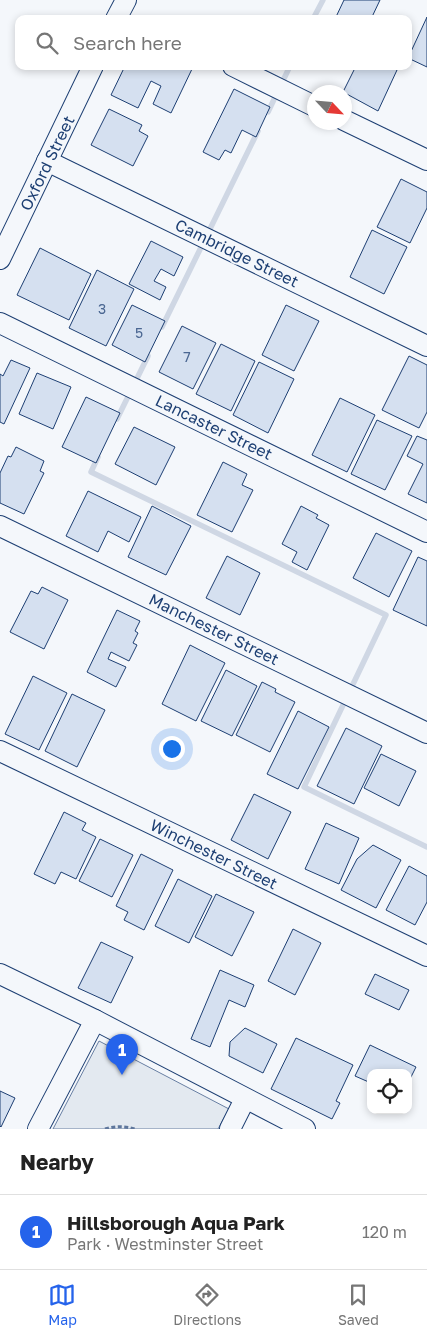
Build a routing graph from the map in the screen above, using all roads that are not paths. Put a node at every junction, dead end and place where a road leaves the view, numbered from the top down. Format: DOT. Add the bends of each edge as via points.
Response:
graph roads {
  1 [pos="91,70"];
  2 [pos="241,70"];
  3 [pos="307,103"];
  4 [pos="352,124"];
  5 [pos="427,160"];
  6 [pos="48,161"];
  7 [pos="0,259"];
  8 [pos="0,323"];
  9 [pos="427,346"];
  10 [pos="0,526"];
  11 [pos="427,532"];
  12 [pos="427,734"];
  13 [pos="0,751"];
  14 [pos="427,956"];
  15 [pos="0,974"];
  16 [pos="95,1020"];
  17 [pos="245,1098"];
  18 [pos="38,1129"];
  19 [pos="230,1129"];
  20 [pos="305,1129"];
  1 -- 6 [label="street, Oxford Street"];
  2 -- 3 [label="street"];
  4 -- 5 [label="street"];
  6 -- 7 [label="street, Oxford Street"];
  6 -- 9 [label="street, Cambridge Street"];
  8 -- 11 [label="street, Lancaster Street"];
  10 -- 12 [label="street, Manchester Street"];
  13 -- 14 [label="street, Winchester Street"];
  15 -- 16 [label="street"];
  16 -- 17 [label="street"];
  16 -- 18 [label="street"];
  17 -- 19 [label="street"];
  17 -- 20 [label="street"];
}
